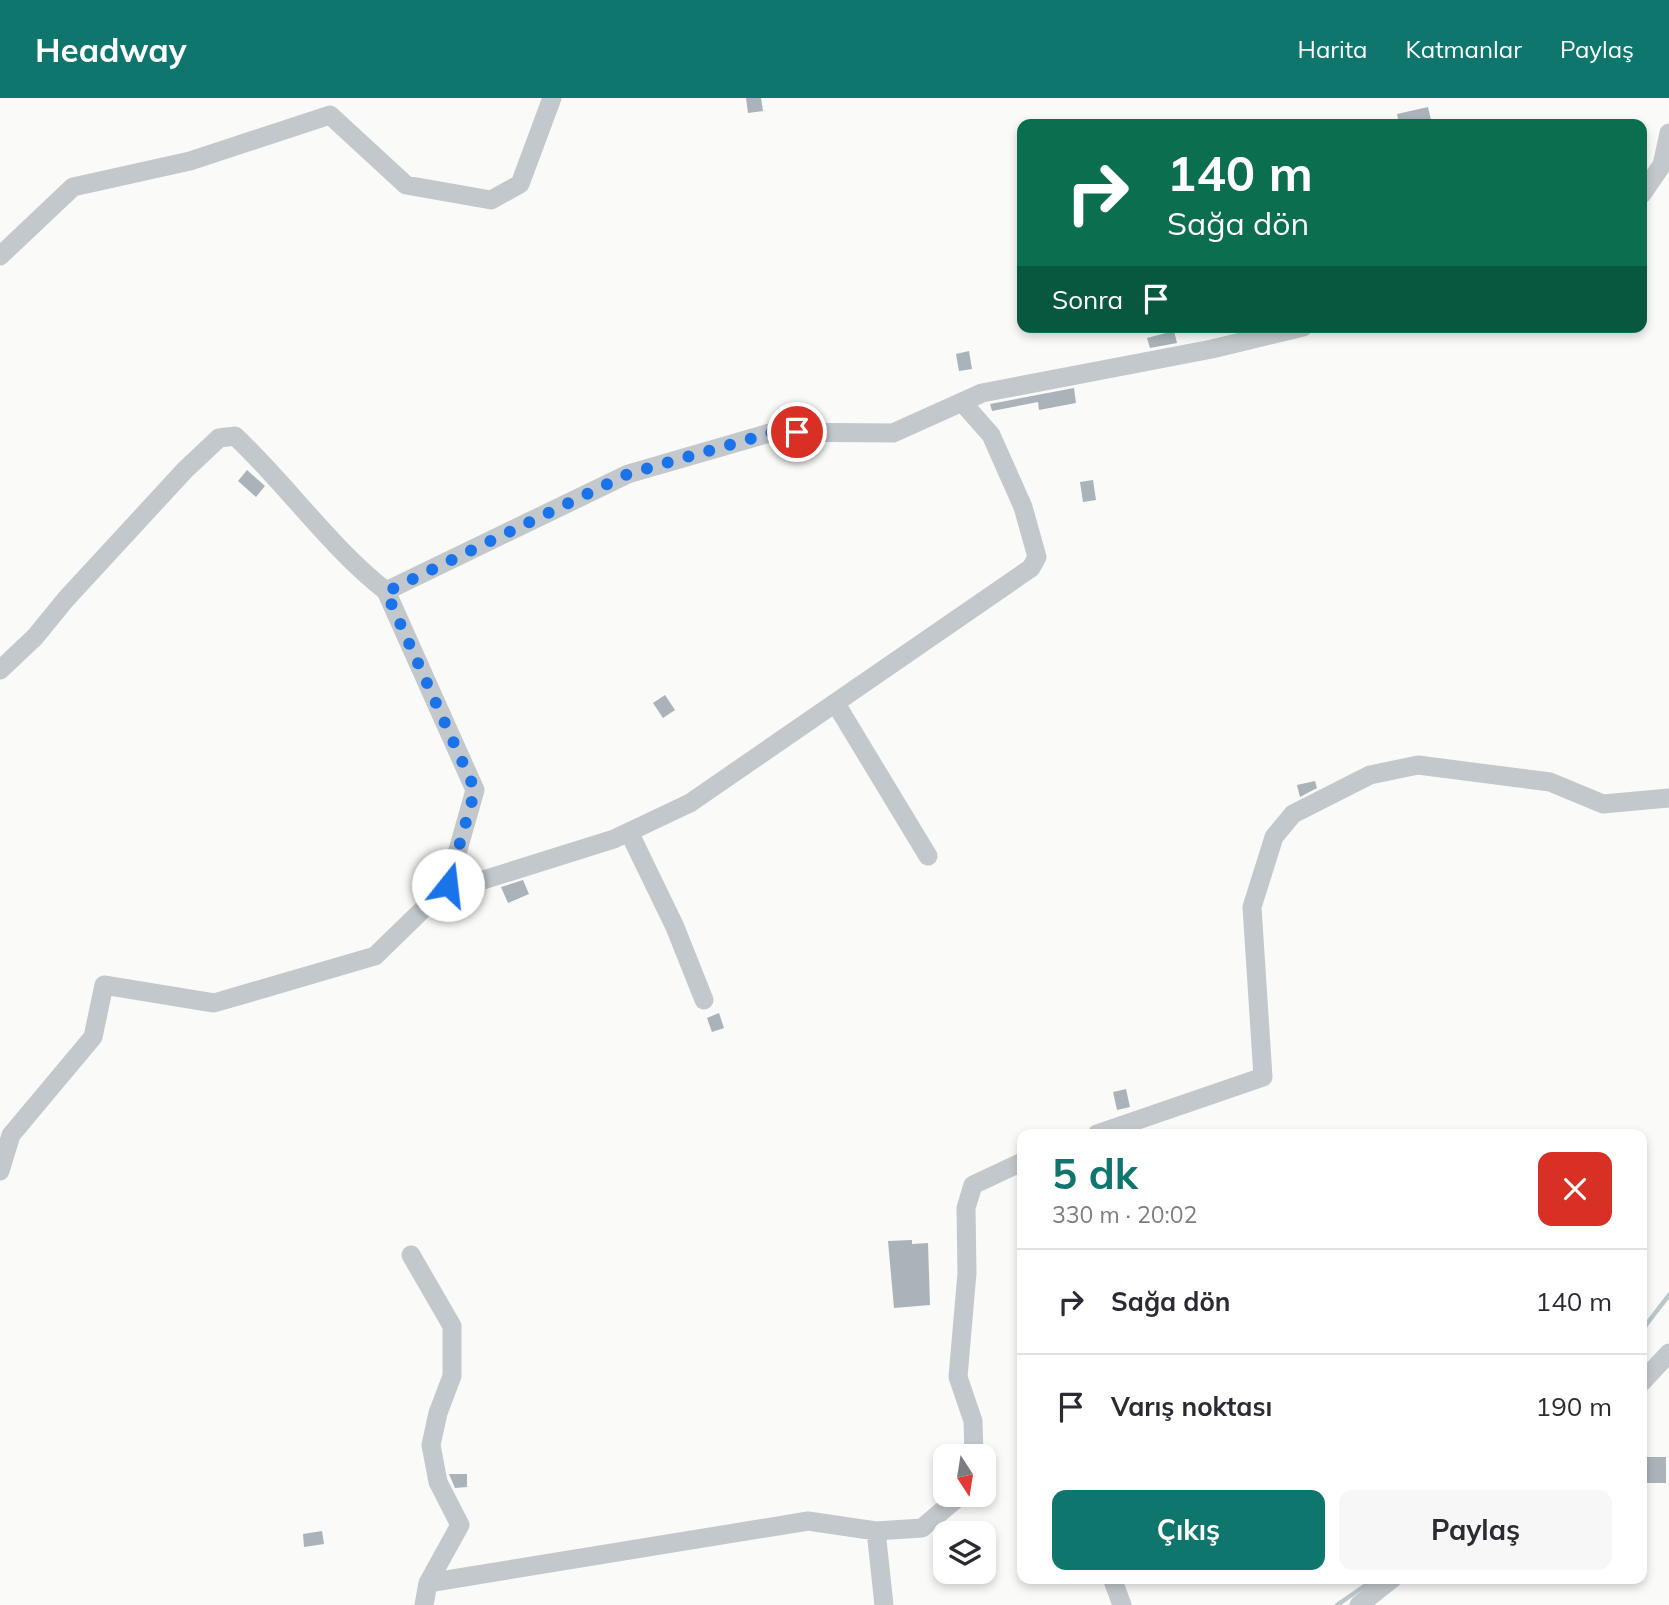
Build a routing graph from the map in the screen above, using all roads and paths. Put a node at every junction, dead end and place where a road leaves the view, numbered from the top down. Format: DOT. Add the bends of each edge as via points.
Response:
graph roads {
  1 [pos="552,98"];
  2 [pos="1669,134"];
  3 [pos="1647,187"];
  4 [pos="0,256"];
  5 [pos="1278,333"];
  6 [pos="962,402"];
  7 [pos="386,592"];
  8 [pos="0,670"];
  9 [pos="836,704"];
  10 [pos="1669,798"];
  11 [pos="629,832"];
  12 [pos="928,856"];
  13 [pos="448,885"];
  14 [pos="704,1000"];
  15 [pos="1112,1129"];
  16 [pos="1017,1164"];
  17 [pos="0,1171"];
  18 [pos="411,1255"];
  19 [pos="1669,1353"];
  20 [pos="1647,1377"];
  21 [pos="974,1444"];
  22 [pos="947,1507"];
  23 [pos="876,1531"];
  24 [pos="428,1583"];
  25 [pos="1114,1584"];
  26 [pos="1385,1584"];
  27 [pos="424,1605"];
  28 [pos="884,1605"];
  29 [pos="1122,1605"];
  30 [pos="1359,1605"];
  1 -- 4 [label="street" via="520,184 491,200 406,185 330,116 190,161 73,187"];
  2 -- 3 [label="street" via="1662,166"];
  5 -- 6 [label="street" via="982,393"];
  6 -- 7 [label="street" via="893,433 774,432 628,474"];
  6 -- 9 [label="street" via="991,435 1023,507 1037,557 1031,568"];
  7 -- 8 [label="street" via="235,436 219,438 148,508 35,638"];
  7 -- 13 [label="street" via="475,790"];
  9 -- 11 [label="street" via="690,803"];
  9 -- 12 [label="street"];
  10 -- 15 [label="street" via="1603,804 1550,782 1418,765 1370,775 1293,814 1274,836 1252,907 1263,1077"];
  11 -- 13 [label="street" via="480,881"];
  11 -- 14 [label="street"];
  13 -- 17 [label="street" via="375,956 313,975 214,1003 104,985 93,1037 11,1135"];
  16 -- 21 [label="street" via="973,1185 965,1208 967,1273 958,1377 973,1421"];
  18 -- 24 [label="street" via="452,1326 452,1376 431,1445 438,1482 460,1525"];
  19 -- 20 [label="street"];
  22 -- 23 [label="street" via="922,1528"];
  23 -- 24 [label="street" via="808,1521"];
  23 -- 28 [label="street"];
  24 -- 27 [label="street"];
  25 -- 29 [label="street"];
  26 -- 30 [label="street"];
}
